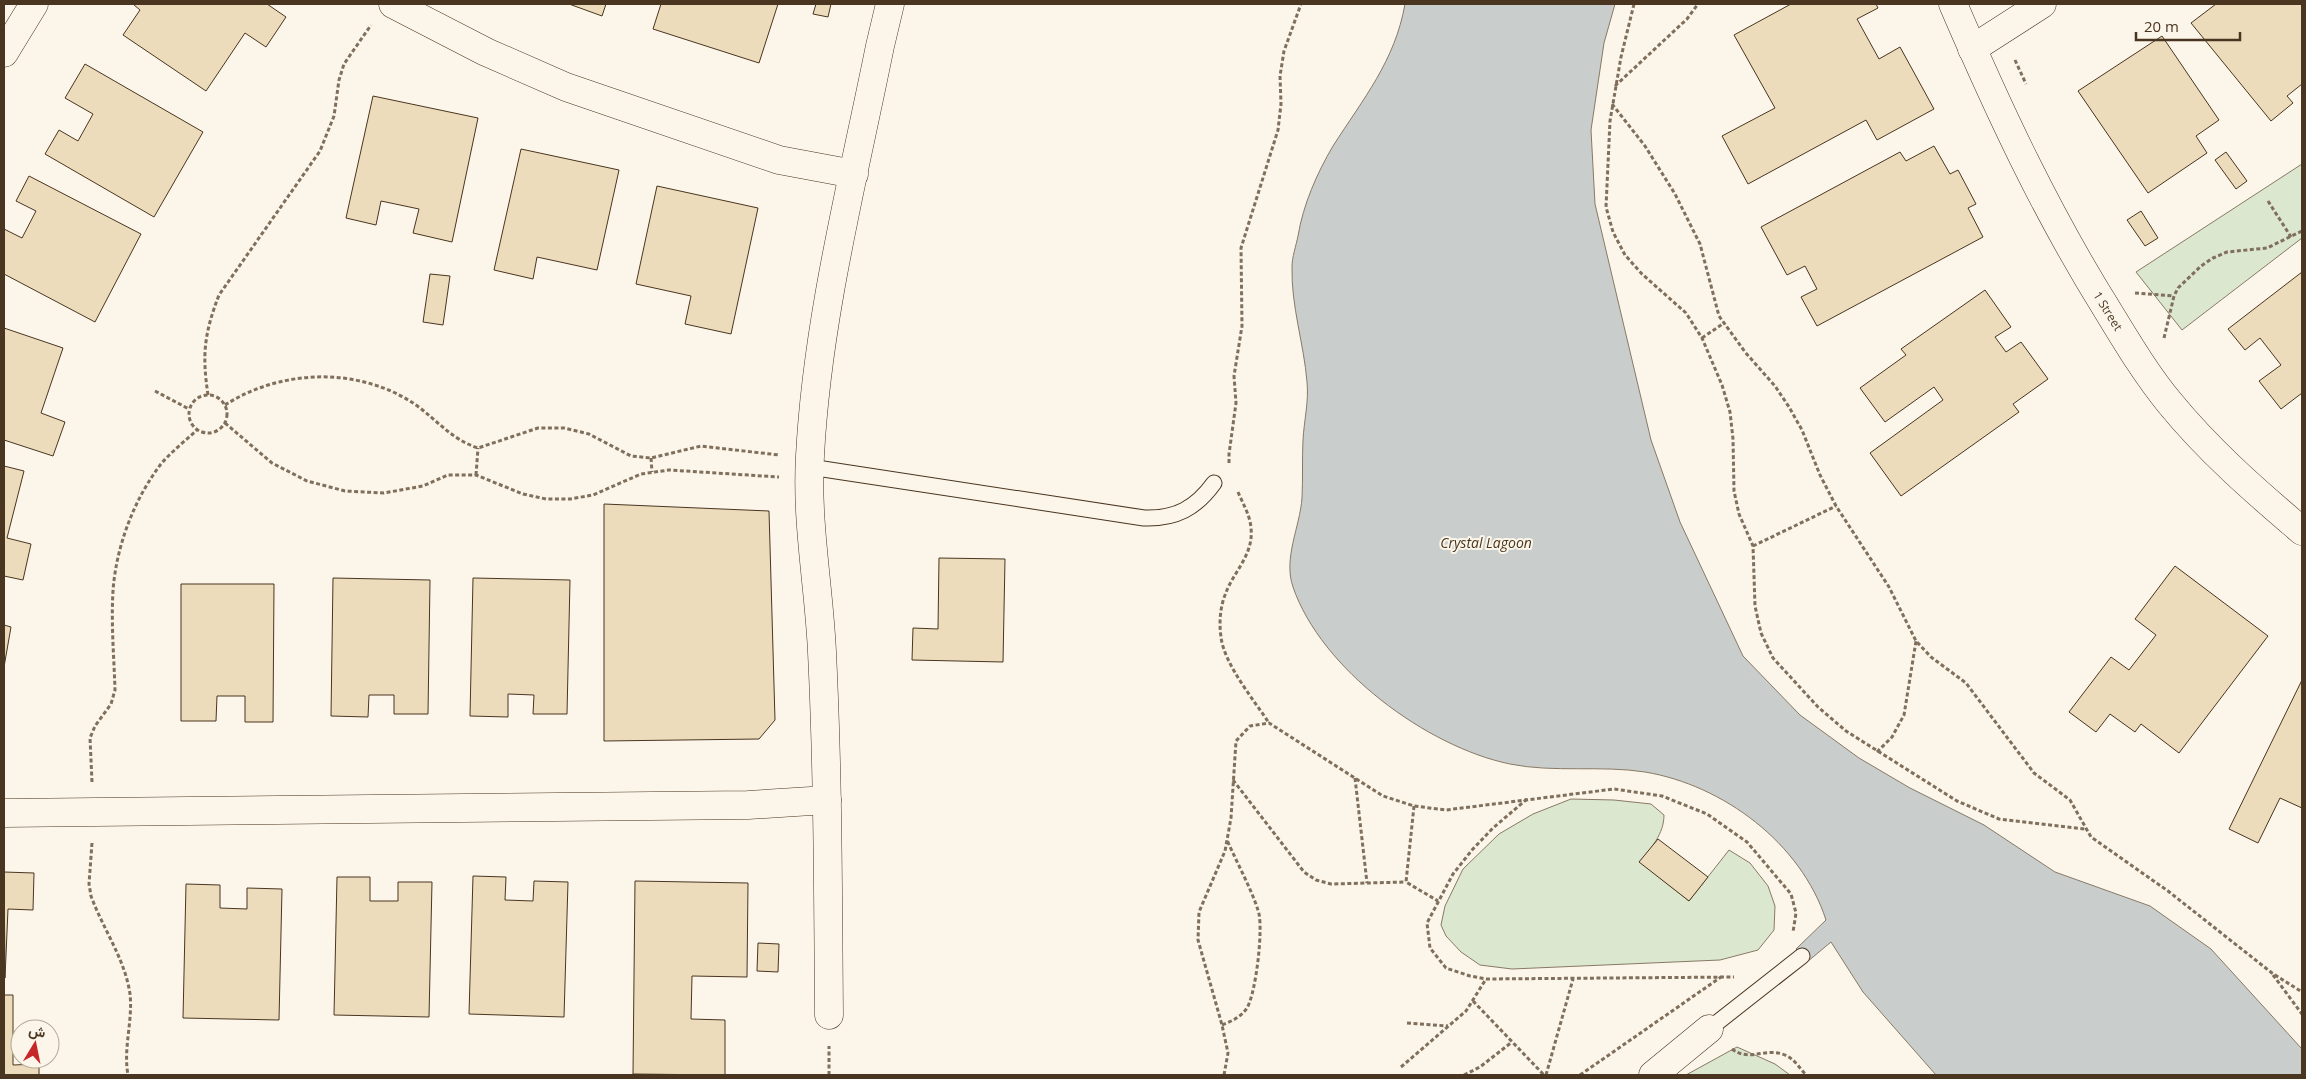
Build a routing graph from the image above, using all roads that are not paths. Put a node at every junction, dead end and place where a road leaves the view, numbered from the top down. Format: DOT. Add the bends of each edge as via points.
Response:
graph roads {
  1 [pos="34,4"];
  2 [pos="890,4"];
  3 [pos="1953,4"];
  4 [pos="2042,4"];
  5 [pos="384,11"];
  6 [pos="1972,49"];
  7 [pos="4,51"];
  8 [pos="854,174"];
  9 [pos="810,468"];
  10 [pos="1214,483"];
  11 [pos="2302,531"];
  12 [pos="827,800"];
  13 [pos="4,813"];
  14 [pos="1802,956"];
  15 [pos="829,1015"];
  16 [pos="1709,1029"];
  17 [pos="1653,1075"];
  1 -- 7 [label="street"];
  2 -- 8 [label="street"];
  3 -- 6 [label="street, 1 Street"];
  4 -- 6 [label="street"];
  5 -- 8 [label="street" via="566,87 778,160"];
  6 -- 11 [label="street, 1 Street" via="2022,160 2077,262 2129,346 2168,402 2204,441"];
  8 -- 9 [label="street" via="816,372"];
  9 -- 10 [label="lane" via="1144,518 1161,518 1185,511 1205,497"];
  9 -- 12 [label="street"];
  12 -- 13 [label="street" via="748,805"];
  12 -- 15 [label="street"];
  14 -- 16 [label="lane"];
  16 -- 17 [label="street"];
}
